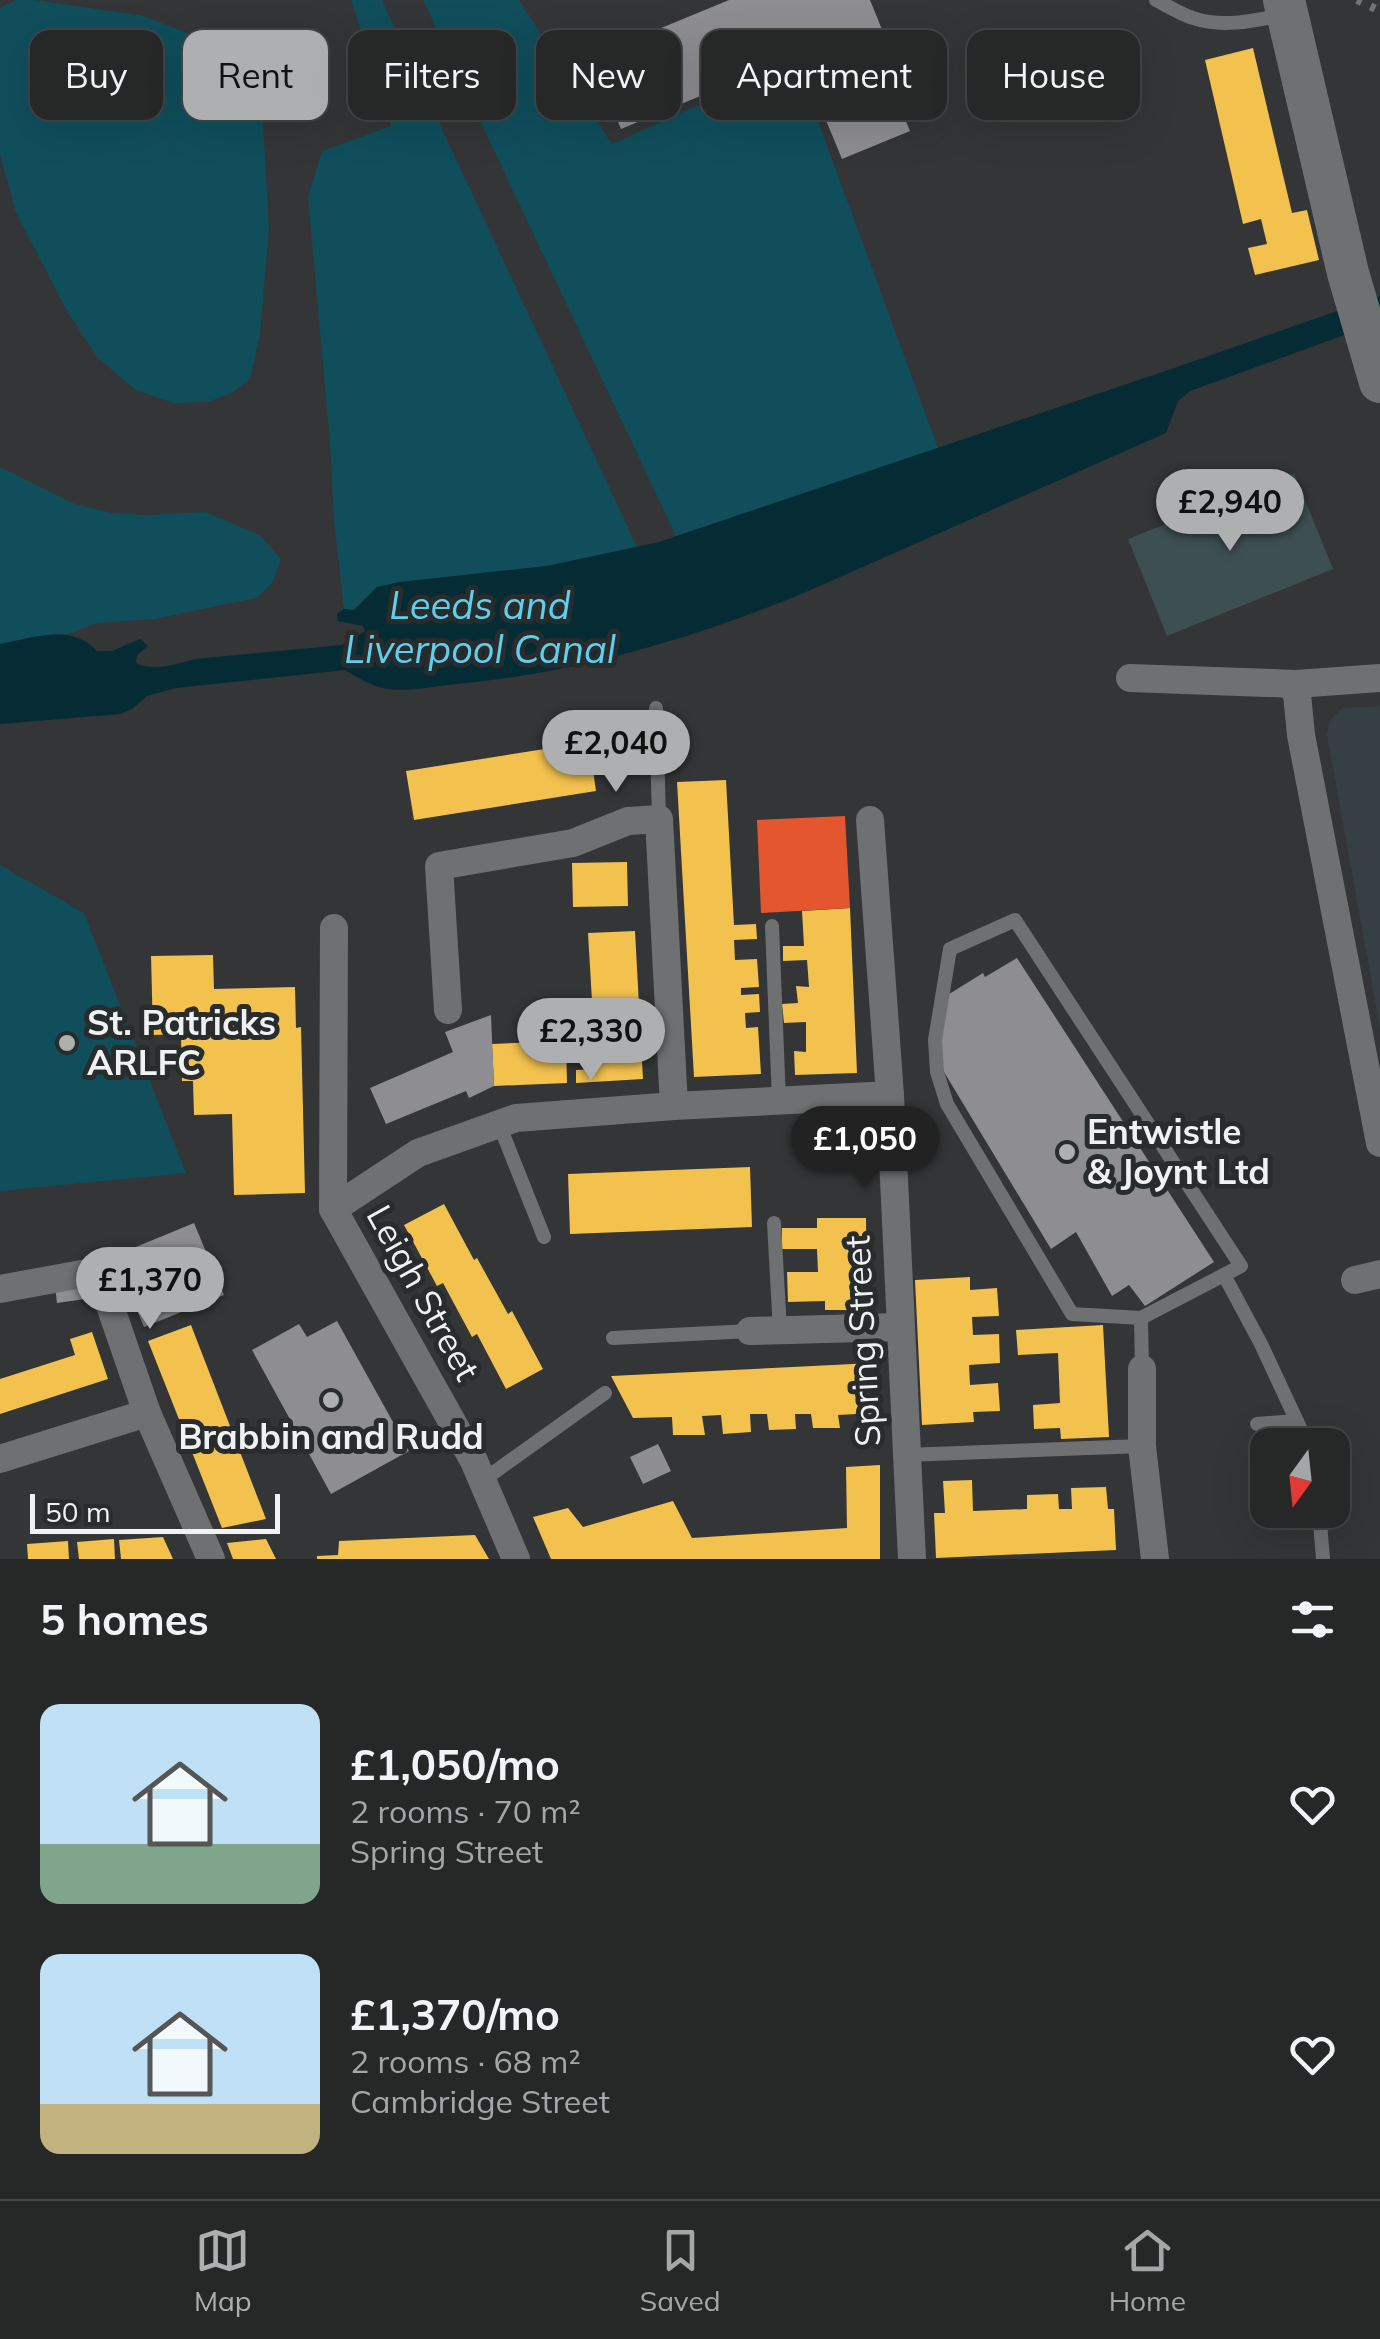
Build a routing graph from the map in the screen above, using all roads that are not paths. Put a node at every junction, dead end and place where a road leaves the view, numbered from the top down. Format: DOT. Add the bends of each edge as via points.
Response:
graph roads {
  1 [pos="1156,0"];
  2 [pos="1286,7"];
  3 [pos="1375,366"];
  4 [pos="1130,678"];
  5 [pos="1380,678"];
  6 [pos="1296,684"];
  7 [pos="656,708"];
  8 [pos="659,818"];
  9 [pos="870,820"];
  10 [pos="772,926"];
  11 [pos="334,928"];
  12 [pos="448,1010"];
  13 [pos="890,1095"];
  14 [pos="779,1101"];
  15 [pos="674,1106"];
  16 [pos="499,1124"];
  17 [pos="1380,1143"];
  18 [pos="333,1209"];
  19 [pos="774,1223"];
  20 [pos="544,1238"];
  21 [pos="1224,1274"];
  22 [pos="0,1289"];
  23 [pos="1141,1318"];
  24 [pos="900,1327"];
  25 [pos="780,1330"];
  26 [pos="750,1331"];
  27 [pos="613,1338"];
  28 [pos="1142,1369"];
  29 [pos="605,1394"];
  30 [pos="148,1413"];
  31 [pos="1297,1422"];
  32 [pos="1258,1424"];
  33 [pos="1300,1428"];
  34 [pos="1142,1446"];
  35 [pos="906,1454"];
  36 [pos="0,1459"];
  37 [pos="482,1480"];
  38 [pos="1320,1528"];
  39 [pos="211,1559"];
  40 [pos="516,1559"];
  41 [pos="912,1559"];
  42 [pos="1155,1559"];
  43 [pos="1322,1559"];
  1 -- 2 [label="lane" via="1219,22 1244,22"];
  2 -- 3 [label="main road"];
  4 -- 6 [label="street"];
  5 -- 6 [label="street"];
  6 -- 17 [label="street"];
  7 -- 8 [label="lane"];
  8 -- 12 [label="street" via="628,821 573,843 438,866"];
  8 -- 15 [label="street"];
  9 -- 13 [label="street, Spring Street"];
  10 -- 14 [label="lane"];
  11 -- 18 [label="street, Leigh Street"];
  13 -- 14 [label="street"];
  13 -- 24 [label="street, Spring Street"];
  14 -- 15 [label="street"];
  15 -- 16 [label="street"];
  16 -- 18 [label="street" via="418,1153"];
  16 -- 20 [label="lane"];
  18 -- 37 [label="street, Leigh Street"];
  19 -- 25 [label="lane"];
  21 -- 23 [label="lane"];
  21 -- 23 [label="lane" via="1240,1266 1016,920 950,949 935,1040 947,1104 1072,1314"];
  21 -- 31 [label="lane"];
  22 -- 30 [label="street" via="98,1271"];
  23 -- 28 [label="lane"];
  24 -- 25 [label="street"];
  24 -- 35 [label="street, Spring Street"];
  25 -- 26 [label="street"];
  26 -- 27 [label="lane"];
  28 -- 34 [label="street"];
  29 -- 37 [label="lane"];
  30 -- 36 [label="street"];
  30 -- 39 [label="street"];
  31 -- 32 [label="lane"];
  31 -- 33 [label="lane"];
  34 -- 35 [label="lane"];
  34 -- 42 [label="street"];
  35 -- 41 [label="street, Spring Street"];
  37 -- 40 [label="street, Leigh Street"];
  38 -- 43 [label="lane"];
}
